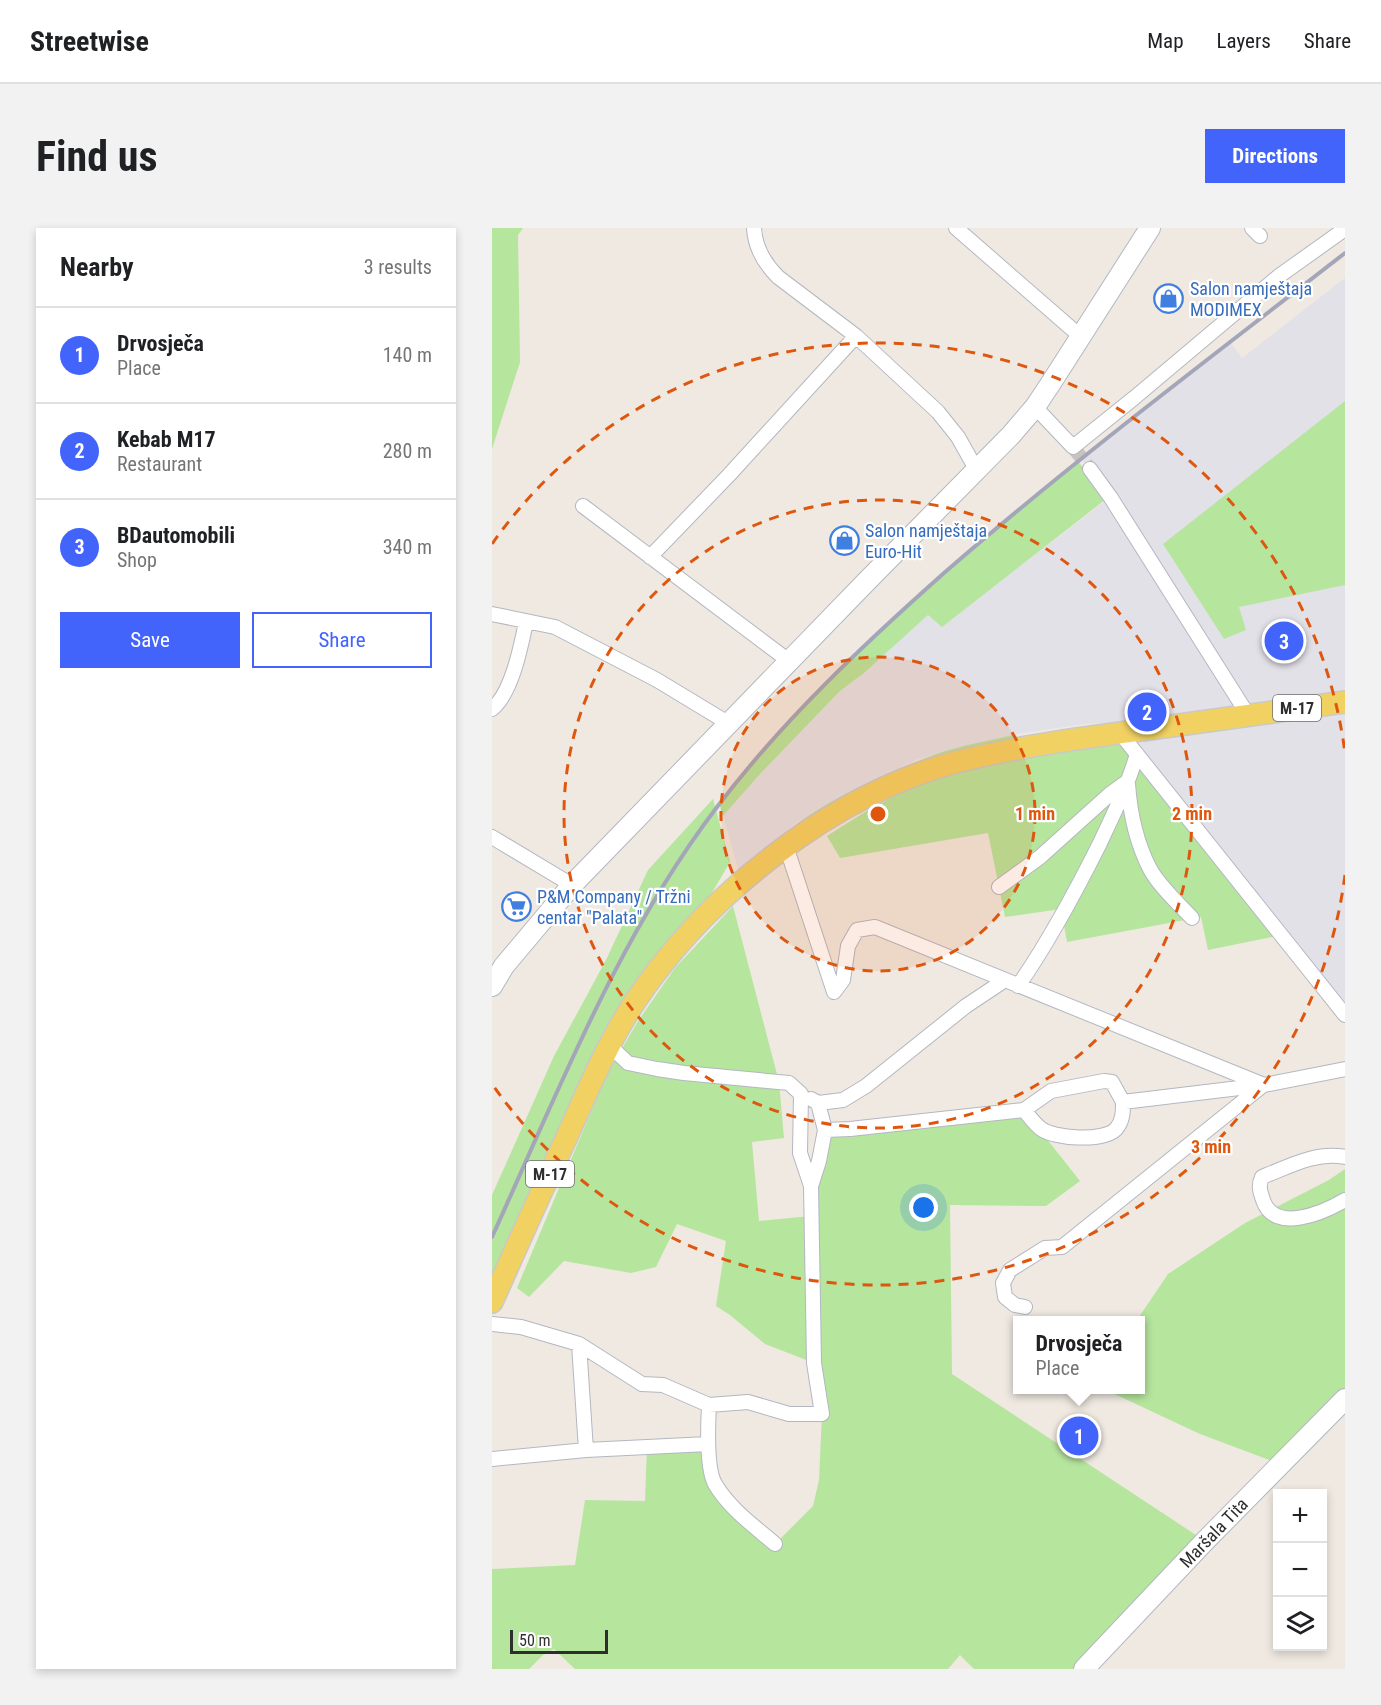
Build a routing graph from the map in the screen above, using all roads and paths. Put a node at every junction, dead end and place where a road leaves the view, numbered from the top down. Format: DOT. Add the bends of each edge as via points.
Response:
graph roads {
  1 [pos="956,228"];
  2 [pos="1150,228"];
  3 [pos="1345,229"];
  4 [pos="757,231"];
  5 [pos="856,336"];
  6 [pos="1080,336"];
  7 [pos="1035,407"];
  8 [pos="976,469"];
  9 [pos="1090,469"];
  10 [pos="583,506"];
  11 [pos="650,557"];
  12 [pos="492,614"];
  13 [pos="526,622"];
  14 [pos="789,661"];
  15 [pos="1345,702"];
  16 [pos="492,709"];
  17 [pos="1248,715"];
  18 [pos="728,723"];
  19 [pos="1120,733"];
  20 [pos="1137,754"];
  21 [pos="1128,782"];
  22 [pos="492,837"];
  23 [pos="786,846"];
  24 [pos="572,885"];
  25 [pos="999,887"];
  26 [pos="1192,918"];
  27 [pos="1005,980"];
  28 [pos="492,986"];
  29 [pos="1018,986"];
  30 [pos="1345,1015"];
  31 [pos="609,1045"];
  32 [pos="1345,1070"];
  33 [pos="1264,1085"];
  34 [pos="801,1094"];
  35 [pos="818,1102"];
  36 [pos="1123,1102"];
  37 [pos="1024,1110"];
  38 [pos="825,1130"];
  39 [pos="1345,1157"];
  40 [pos="811,1186"];
  41 [pos="1345,1200"];
  42 [pos="508,1266"];
  43 [pos="492,1293"];
  44 [pos="492,1302"];
  45 [pos="1026,1308"];
  46 [pos="492,1324"];
  47 [pos="579,1344"];
  48 [pos="1345,1399"];
  49 [pos="709,1405"];
  50 [pos="708,1444"];
  51 [pos="586,1450"];
  52 [pos="492,1460"];
  53 [pos="775,1544"];
  54 [pos="1084,1669"];
  1 -- 6 [label="street"];
  2 -- 6 [label="street"];
  3 -- 7 [label="street" via="1279,276 1072,447"];
  4 -- 5 [label="street" via="759,251 767,266"];
  5 -- 8 [label="street" via="938,412"];
  5 -- 11 [label="street"];
  6 -- 7 [label="street"];
  7 -- 8 [label="street"];
  8 -- 14 [label="street"];
  9 -- 17 [label="street"];
  10 -- 11 [label="street"];
  11 -- 14 [label="street"];
  12 -- 13 [label="street"];
  13 -- 16 [label="street" via="502,700"];
  13 -- 18 [label="street" via="555,627 599,649"];
  14 -- 18 [label="street"];
  15 -- 17 [label="main road, M-17"];
  17 -- 19 [label="main road, M-17"];
  18 -- 24 [label="street"];
  19 -- 20 [label="street"];
  19 -- 23 [label="main road, M-17" via="955,762 853,805"];
  20 -- 21 [label="street"];
  20 -- 30 [label="street"];
  21 -- 25 [label="street"];
  21 -- 26 [label="street" via="1133,818 1150,869"];
  21 -- 29 [label="street" via="1079,886"];
  22 -- 24 [label="street"];
  23 -- 27 [label="street" via="834,992 843,980 848,946 857,930 875,927"];
  23 -- 31 [label="main road, M-17" via="720,902 673,951"];
  24 -- 28 [label="street" via="504,966"];
  27 -- 29 [label="street"];
  27 -- 35 [label="street" via="866,1086 843,1100"];
  29 -- 33 [label="street"];
  31 -- 34 [label="street" via="628,1062 684,1074 789,1083"];
  31 -- 42 [label="main road, M-17"];
  32 -- 33 [label="street"];
  33 -- 36 [label="street"];
  33 -- 45 [label="street" via="1062,1247 1045,1248 1010,1270 1003,1284 1005,1297"];
  34 -- 35 [label="street"];
  34 -- 40 [label="street" via="800,1153"];
  35 -- 38 [label="street"];
  36 -- 37 [label="street" via="1112,1082 1104,1081 1051,1091"];
  36 -- 37 [label="street" via="1117,1128 1095,1137 1058,1136 1041,1129"];
  37 -- 38 [label="street"];
  38 -- 40 [label="street"];
  39 -- 41 [label="street" via="1306,1159 1262,1177 1259,1184 1265,1207 1280,1219 1313,1214"];
  40 -- 49 [label="street" via="814,1362 822,1414 789,1414 748,1402"];
  42 -- 43 [label="main road"];
  42 -- 44 [label="main road, M-17"];
  46 -- 47 [label="street"];
  47 -- 49 [label="street" via="642,1384 663,1385"];
  47 -- 51 [label="street"];
  48 -- 54 [label="street, Maršala Tita"];
  49 -- 50 [label="street"];
  50 -- 51 [label="street"];
  50 -- 53 [label="street" via="714,1483 740,1514"];
  51 -- 52 [label="street"];
}
